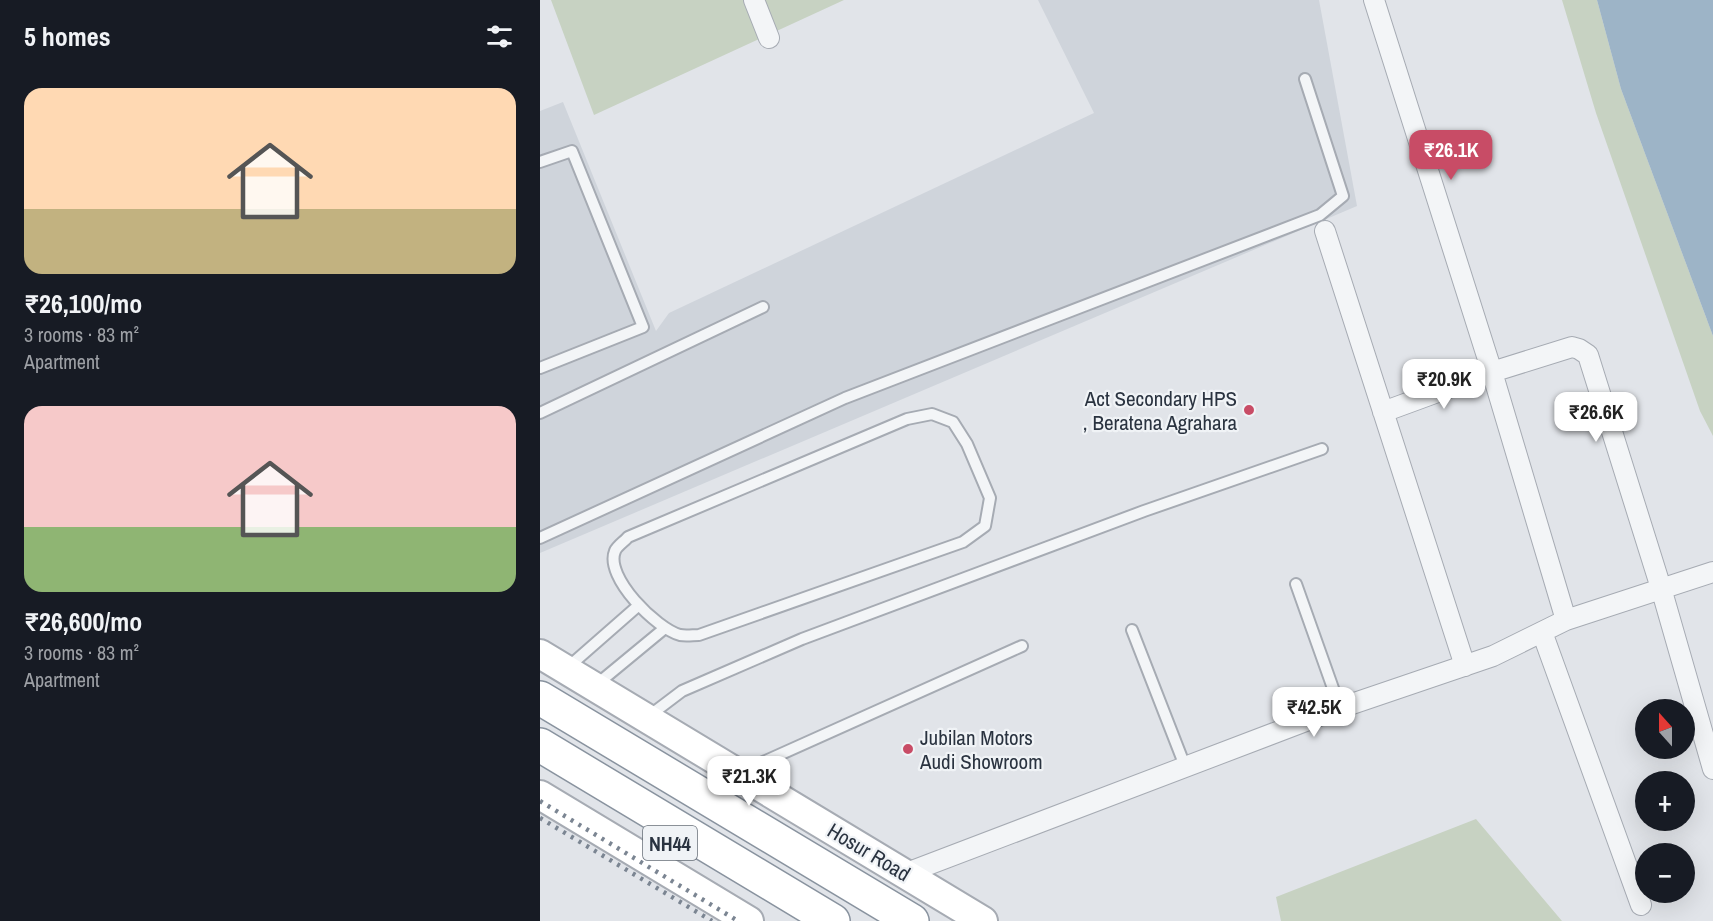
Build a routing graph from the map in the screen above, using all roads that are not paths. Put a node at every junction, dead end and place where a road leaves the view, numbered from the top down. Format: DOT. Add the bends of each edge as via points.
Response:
graph roads {
  1 [pos="754,0"];
  2 [pos="1374,0"];
  3 [pos="769,38"];
  4 [pos="1305,80"];
  5 [pos="540,162"];
  6 [pos="1325,231"];
  7 [pos="763,307"];
  8 [pos="540,368"];
  9 [pos="1492,372"];
  10 [pos="1383,412"];
  11 [pos="540,413"];
  12 [pos="1322,449"];
  13 [pos="540,538"];
  14 [pos="1713,572"];
  15 [pos="1296,584"];
  16 [pos="1661,588"];
  17 [pos="639,605"];
  18 [pos="1566,621"];
  19 [pos="665,628"];
  20 [pos="1132,630"];
  21 [pos="1542,632"];
  22 [pos="1022,646"];
  23 [pos="540,654"];
  24 [pos="1465,666"];
  25 [pos="566,669"];
  26 [pos="594,686"];
  27 [pos="540,698"];
  28 [pos="1341,708"];
  29 [pos="540,715"];
  30 [pos="646,718"];
  31 [pos="540,745"];
  32 [pos="540,764"];
  33 [pos="1185,766"];
  34 [pos="1713,769"];
  35 [pos="738,774"];
  36 [pos="540,795"];
  37 [pos="904,874"];
  38 [pos="1641,905"];
  39 [pos="749,921"];
  40 [pos="800,921"];
  41 [pos="834,921"];
  42 [pos="880,921"];
  43 [pos="912,921"];
  44 [pos="983,921"];
  1 -- 3 [label="street"];
  2 -- 9 [label="street"];
  4 -- 13 [label="lane" via="1343,196 1320,215 845,398"];
  5 -- 8 [label="lane" via="572,152 644,327"];
  6 -- 10 [label="street"];
  7 -- 11 [label="lane"];
  9 -- 10 [label="street"];
  9 -- 16 [label="street" via="1572,347 1588,356"];
  9 -- 18 [label="street"];
  10 -- 24 [label="street"];
  12 -- 30 [label="lane" via="802,639 682,690"];
  14 -- 16 [label="street"];
  15 -- 28 [label="lane"];
  16 -- 18 [label="street"];
  16 -- 34 [label="street"];
  17 -- 19 [label="lane"];
  17 -- 19 [label="lane" via="613,566 615,550 628,537 908,418 932,414 953,422 990,498 985,526 963,542 699,635 680,635"];
  17 -- 25 [label="lane"];
  18 -- 21 [label="street"];
  19 -- 26 [label="lane"];
  20 -- 33 [label="lane"];
  21 -- 24 [label="street"];
  21 -- 38 [label="street"];
  22 -- 35 [label="lane"];
  23 -- 25 [label="street, Hosur Road"];
  24 -- 28 [label="street"];
  25 -- 26 [label="street, Hosur Road"];
  26 -- 30 [label="street, Hosur Road"];
  27 -- 43 [label="highway, Hosur Road / NH44"];
  28 -- 33 [label="street"];
  29 -- 42 [label="highway"];
  30 -- 35 [label="street, Hosur Road"];
  31 -- 41 [label="highway"];
  32 -- 40 [label="highway, NH44"];
  33 -- 37 [label="street"];
  35 -- 37 [label="street, Hosur Road"];
  36 -- 39 [label="street"];
  37 -- 44 [label="street, Hosur Road"];
}
